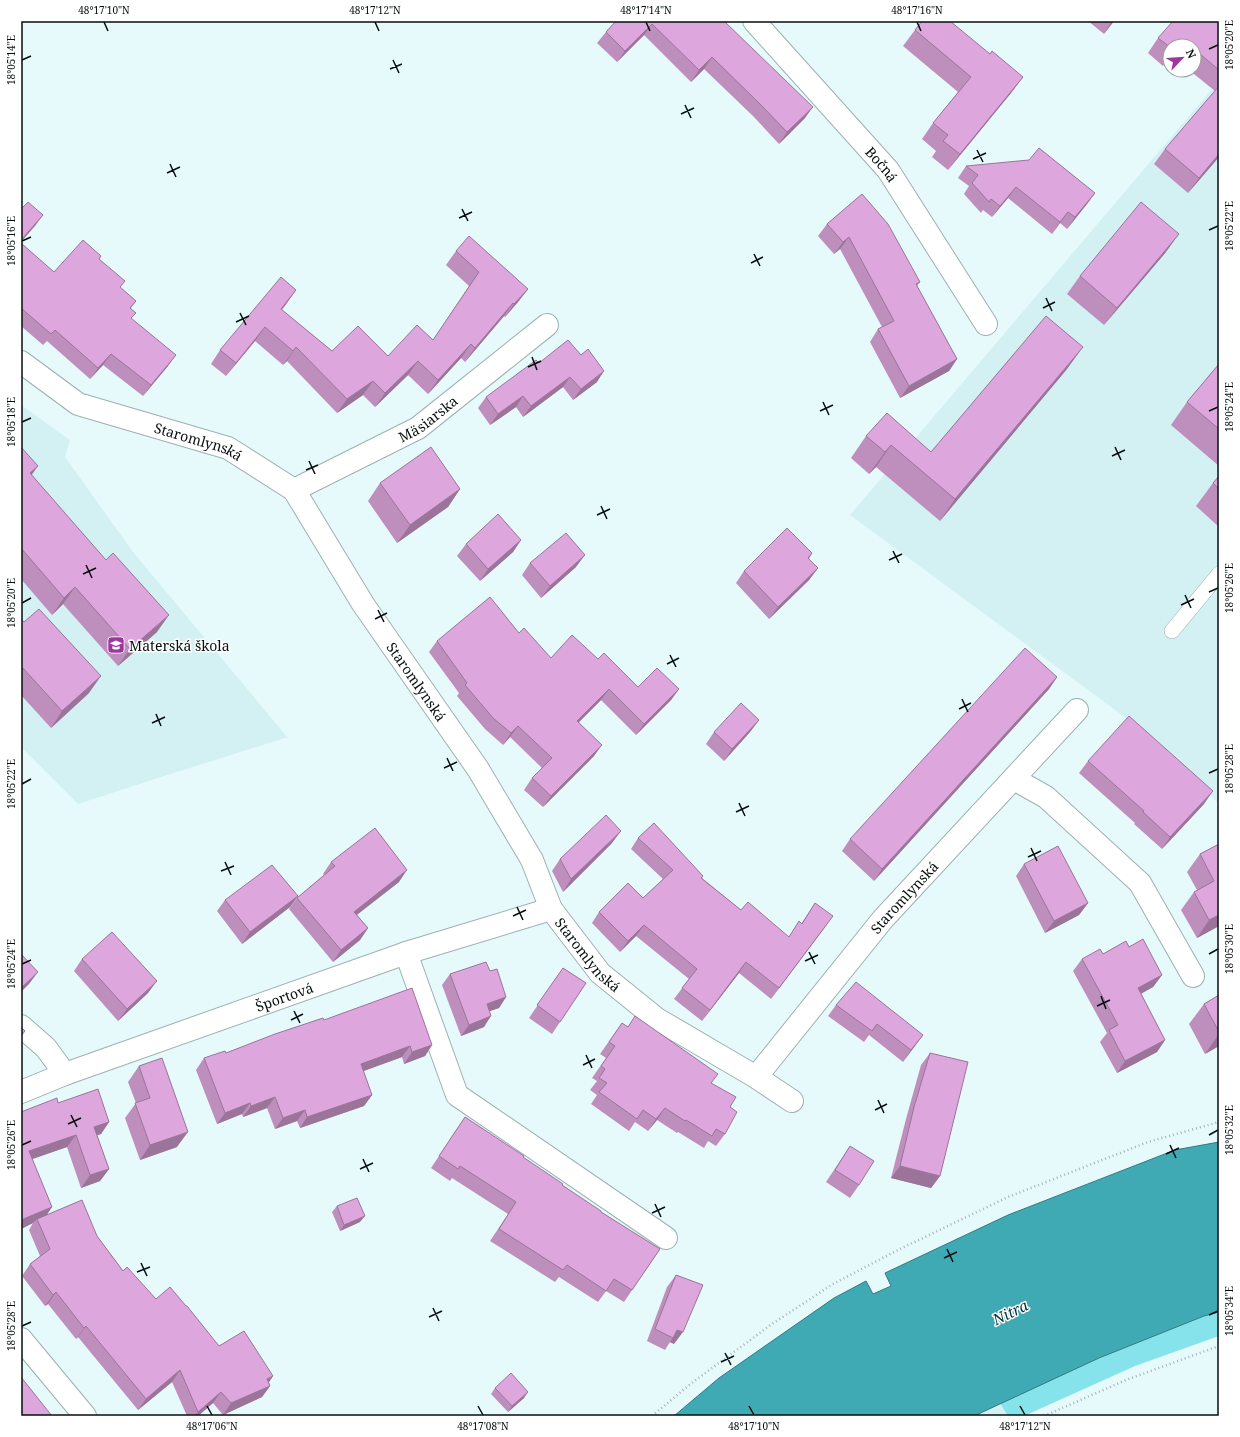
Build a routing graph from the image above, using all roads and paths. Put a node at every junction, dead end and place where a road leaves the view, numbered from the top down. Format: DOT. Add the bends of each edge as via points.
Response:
graph roads {
  1 [pos="754,21"];
  2 [pos="986,324"];
  3 [pos="547,325"];
  4 [pos="21,362"];
  5 [pos="294,490"];
  6 [pos="1219,574"];
  7 [pos="1172,631"];
  8 [pos="1077,710"];
  9 [pos="1014,779"];
  10 [pos="551,909"];
  11 [pos="406,953"];
  12 [pos="1194,976"];
  13 [pos="21,1026"];
  14 [pos="65,1074"];
  15 [pos="756,1078"];
  16 [pos="21,1092"];
  17 [pos="792,1101"];
  18 [pos="1219,1122"];
  19 [pos="666,1238"];
  20 [pos="21,1339"];
  21 [pos="1219,1346"];
  22 [pos="85,1416"];
  23 [pos="652,1416"];
  24 [pos="1044,1416"];
  1 -- 2 [label="street, Bočná" via="888,170"];
  3 -- 5 [label="street, Mäsiarska" via="418,428"];
  4 -- 5 [label="street, Staromlynská" via="78,404 228,448"];
  5 -- 10 [label="street, Staromlynská" via="363,604 478,769 532,860"];
  6 -- 7 [label="lane"];
  8 -- 9 [label="street, Staromlynská"];
  9 -- 12 [label="street" via="1046,797 1140,883"];
  9 -- 15 [label="street, Staromlynská" via="884,919"];
  10 -- 11 [label="street, Športová"];
  10 -- 15 [label="street, Staromlynská" via="600,973 657,1019"];
  11 -- 14 [label="street, Športová"];
  11 -- 19 [label="street" via="457,1095"];
  13 -- 14 [label="street" via="46,1048"];
  14 -- 16 [label="street, Športová"];
  15 -- 17 [label="street, Staromlynská"];
  18 -- 23 [label="path" via="1148,1142 1008,1197 898,1250 833,1284 772,1324 693,1382"];
  20 -- 22 [label="street"];
  21 -- 24 [label="path" via="1126,1380"];
}
